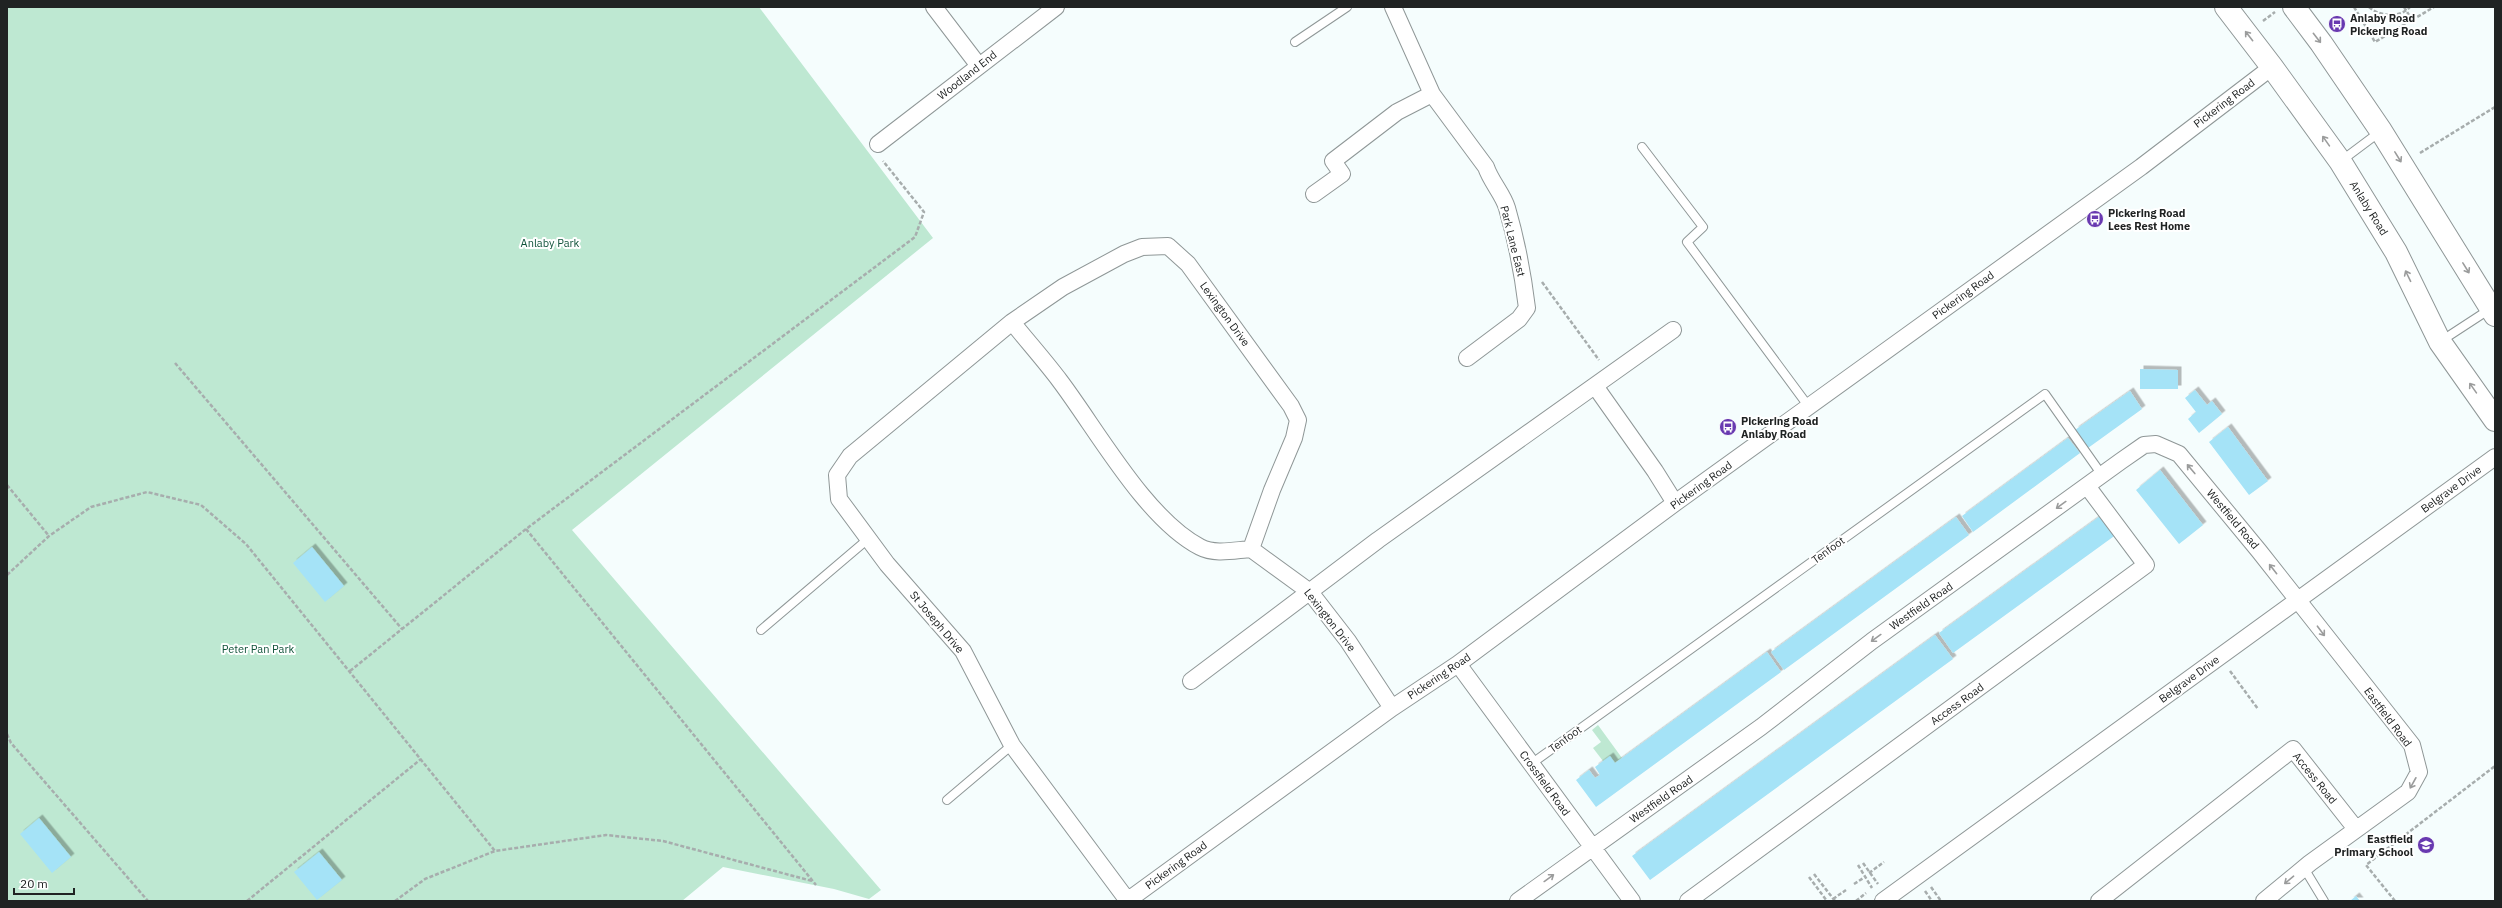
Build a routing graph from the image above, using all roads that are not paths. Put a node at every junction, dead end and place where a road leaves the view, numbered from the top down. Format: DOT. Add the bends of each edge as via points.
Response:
graph roads {
  1 [pos="934,7"];
  2 [pos="1056,7"];
  3 [pos="1347,7"];
  4 [pos="1393,7"];
  5 [pos="2226,7"];
  6 [pos="2294,7"];
  7 [pos="1295,42"];
  8 [pos="979,66"];
  9 [pos="2272,67"];
  10 [pos="1432,94"];
  11 [pos="2381,131"];
  12 [pos="878,144"];
  13 [pos="1642,147"];
  14 [pos="2340,161"];
  15 [pos="1314,194"];
  16 [pos="2493,312"];
  17 [pos="1012,322"];
  18 [pos="1673,330"];
  19 [pos="2440,342"];
  20 [pos="1467,358"];
  21 [pos="954,370"];
  22 [pos="1595,386"];
  23 [pos="1809,407"];
  24 [pos="2495,420"];
  25 [pos="2495,457"];
  26 [pos="2102,475"];
  27 [pos="2086,486"];
  28 [pos="1675,504"];
  29 [pos="868,539"];
  30 [pos="1251,549"];
  31 [pos="1310,592"];
  32 [pos="2298,600"];
  33 [pos="761,630"];
  34 [pos="1458,664"];
  35 [pos="1191,681"];
  36 [pos="1392,708"];
  37 [pos="1012,745"];
  38 [pos="1531,764"];
  39 [pos="946,800"];
  40 [pos="2356,829"];
  41 [pos="1592,847"];
  42 [pos="2304,868"];
  43 [pos="1128,901"];
  44 [pos="1518,901"];
  45 [pos="1632,901"];
  46 [pos="1688,901"];
  47 [pos="1883,901"];
  48 [pos="2098,901"];
  49 [pos="2264,901"];
  50 [pos="2324,901"];
  1 -- 8 [label="street"];
  2 -- 8 [label="street, Woodland End"];
  3 -- 7 [label="lane"];
  4 -- 10 [label="street, Park Lane East"];
  9 -- 5 [label="main road, Anlaby Road, one-way"];
  6 -- 11 [label="main road, one-way"];
  8 -- 12 [label="street, Woodland End"];
  14 -- 9 [label="main road, Anlaby Road, one-way"];
  9 -- 23 [label="street, Pickering Road" via="2141,167"];
  10 -- 15 [label="street" via="1397,112 1333,161 1342,174"];
  10 -- 20 [label="street, Park Lane East" via="1486,167 1507,206 1527,308 1519,319"];
  11 -- 14 [label="lane"];
  11 -- 16 [label="main road, one-way"];
  13 -- 23 [label="lane" via="1703,227 1687,242"];
  19 -- 14 [label="main road, Anlaby Road, one-way" via="2396,252"];
  16 -- 19 [label="lane"];
  17 -- 21 [label="street, Lexington Drive"];
  17 -- 30 [label="street" via="1060,381 1124,471 1169,526 1201,548 1224,552"];
  17 -- 30 [label="street, Lexington Drive" via="1063,287 1142,247 1168,246 1188,264 1291,406 1298,420 1294,438"];
  18 -- 22 [label="street"];
  24 -- 19 [label="main road, Anlaby Road, one-way"];
  21 -- 29 [label="street, St Joseph Drive" via="850,456 836,475 839,499"];
  22 -- 28 [label="street"];
  22 -- 31 [label="street" via="1378,540"];
  23 -- 28 [label="street, Pickering Road"];
  25 -- 32 [label="street, Belgrave Drive"];
  26 -- 27 [label="street, Westfield Road"];
  32 -- 26 [label="street, Westfield Road, one-way" via="2179,454 2156,444 2144,445"];
  26 -- 38 [label="lane, Tenfoot" via="2045,394"];
  27 -- 41 [label="street, Westfield Road, one-way" via="1872,641 1761,727"];
  27 -- 46 [label="street, Access Road" via="2146,565"];
  28 -- 34 [label="street, Pickering Road"];
  29 -- 33 [label="lane"];
  29 -- 37 [label="street, St Joseph Drive" via="963,651"];
  30 -- 31 [label="street, Lexington Drive"];
  31 -- 35 [label="street"];
  31 -- 36 [label="street, Lexington Drive" via="1348,641"];
  32 -- 40 [label="street, Eastfield Road, one-way" via="2412,745 2419,772 2408,792"];
  32 -- 47 [label="street, Belgrave Drive"];
  34 -- 36 [label="street, Pickering Road"];
  34 -- 38 [label="street, Crossfield Road"];
  36 -- 43 [label="street, Pickering Road"];
  37 -- 39 [label="lane"];
  37 -- 43 [label="street, St Joseph Drive"];
  38 -- 41 [label="street, Crossfield Road"];
  40 -- 42 [label="street, Eastfield Road"];
  40 -- 48 [label="street, Access Road" via="2294,749"];
  44 -- 41 [label="street, Westfield Road, one-way"];
  41 -- 45 [label="street, Crossfield Road"];
  42 -- 49 [label="street, Eastfield Road, one-way"];
  42 -- 50 [label="lane"];
}
